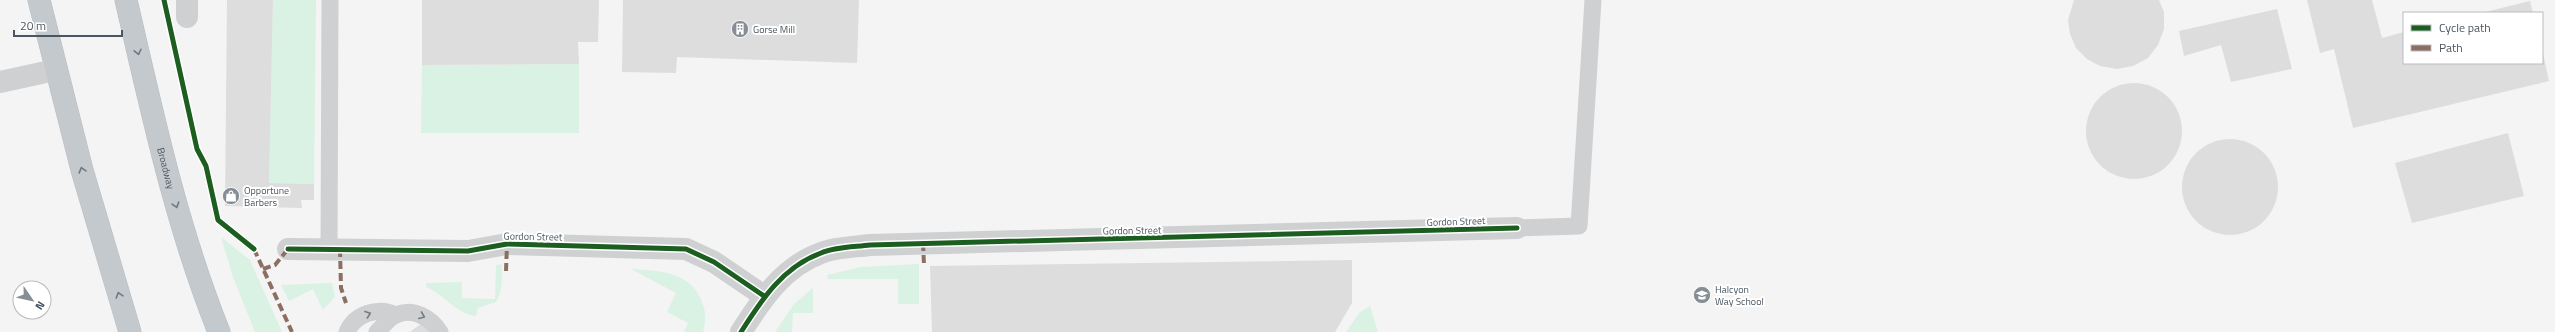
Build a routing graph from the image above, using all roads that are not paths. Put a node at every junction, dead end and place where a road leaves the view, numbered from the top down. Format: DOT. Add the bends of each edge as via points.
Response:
graph roads {
  1 [pos="39,0"];
  2 [pos="126,0"];
  3 [pos="330,0"];
  4 [pos="1593,0"];
  5 [pos="55,70"];
  6 [pos="0,82"];
  7 [pos="1517,228"];
  8 [pos="288,249"];
  9 [pos="329,249"];
  10 [pos="764,296"];
  11 [pos="396,315"];
  12 [pos="130,332"];
  13 [pos="219,332"];
  14 [pos="346,332"];
  15 [pos="377,332"];
  16 [pos="440,332"];
  17 [pos="741,332"];
  1 -- 5 [label="highway"];
  2 -- 13 [label="highway, Broadway, one-way" via="168,179 204,296"];
  3 -- 9 [label="lane"];
  4 -- 7 [label="lane, Gordon Street" via="1579,226"];
  5 -- 6 [label="street"];
  12 -- 5 [label="highway, one-way"];
  7 -- 10 [label="street, Gordon Street" via="870,245 822,252 790,270"];
  8 -- 9 [label="street, Gordon Street"];
  9 -- 10 [label="street, Gordon Street" via="468,251 507,244 686,249 714,262"];
  10 -- 17 [label="street, Gordon Street"];
  14 -- 11 [label="lane, one-way" via="366,313 386,309"];
  11 -- 15 [label="lane"];
  11 -- 16 [label="lane, one-way" via="414,313 427,318"];
}
